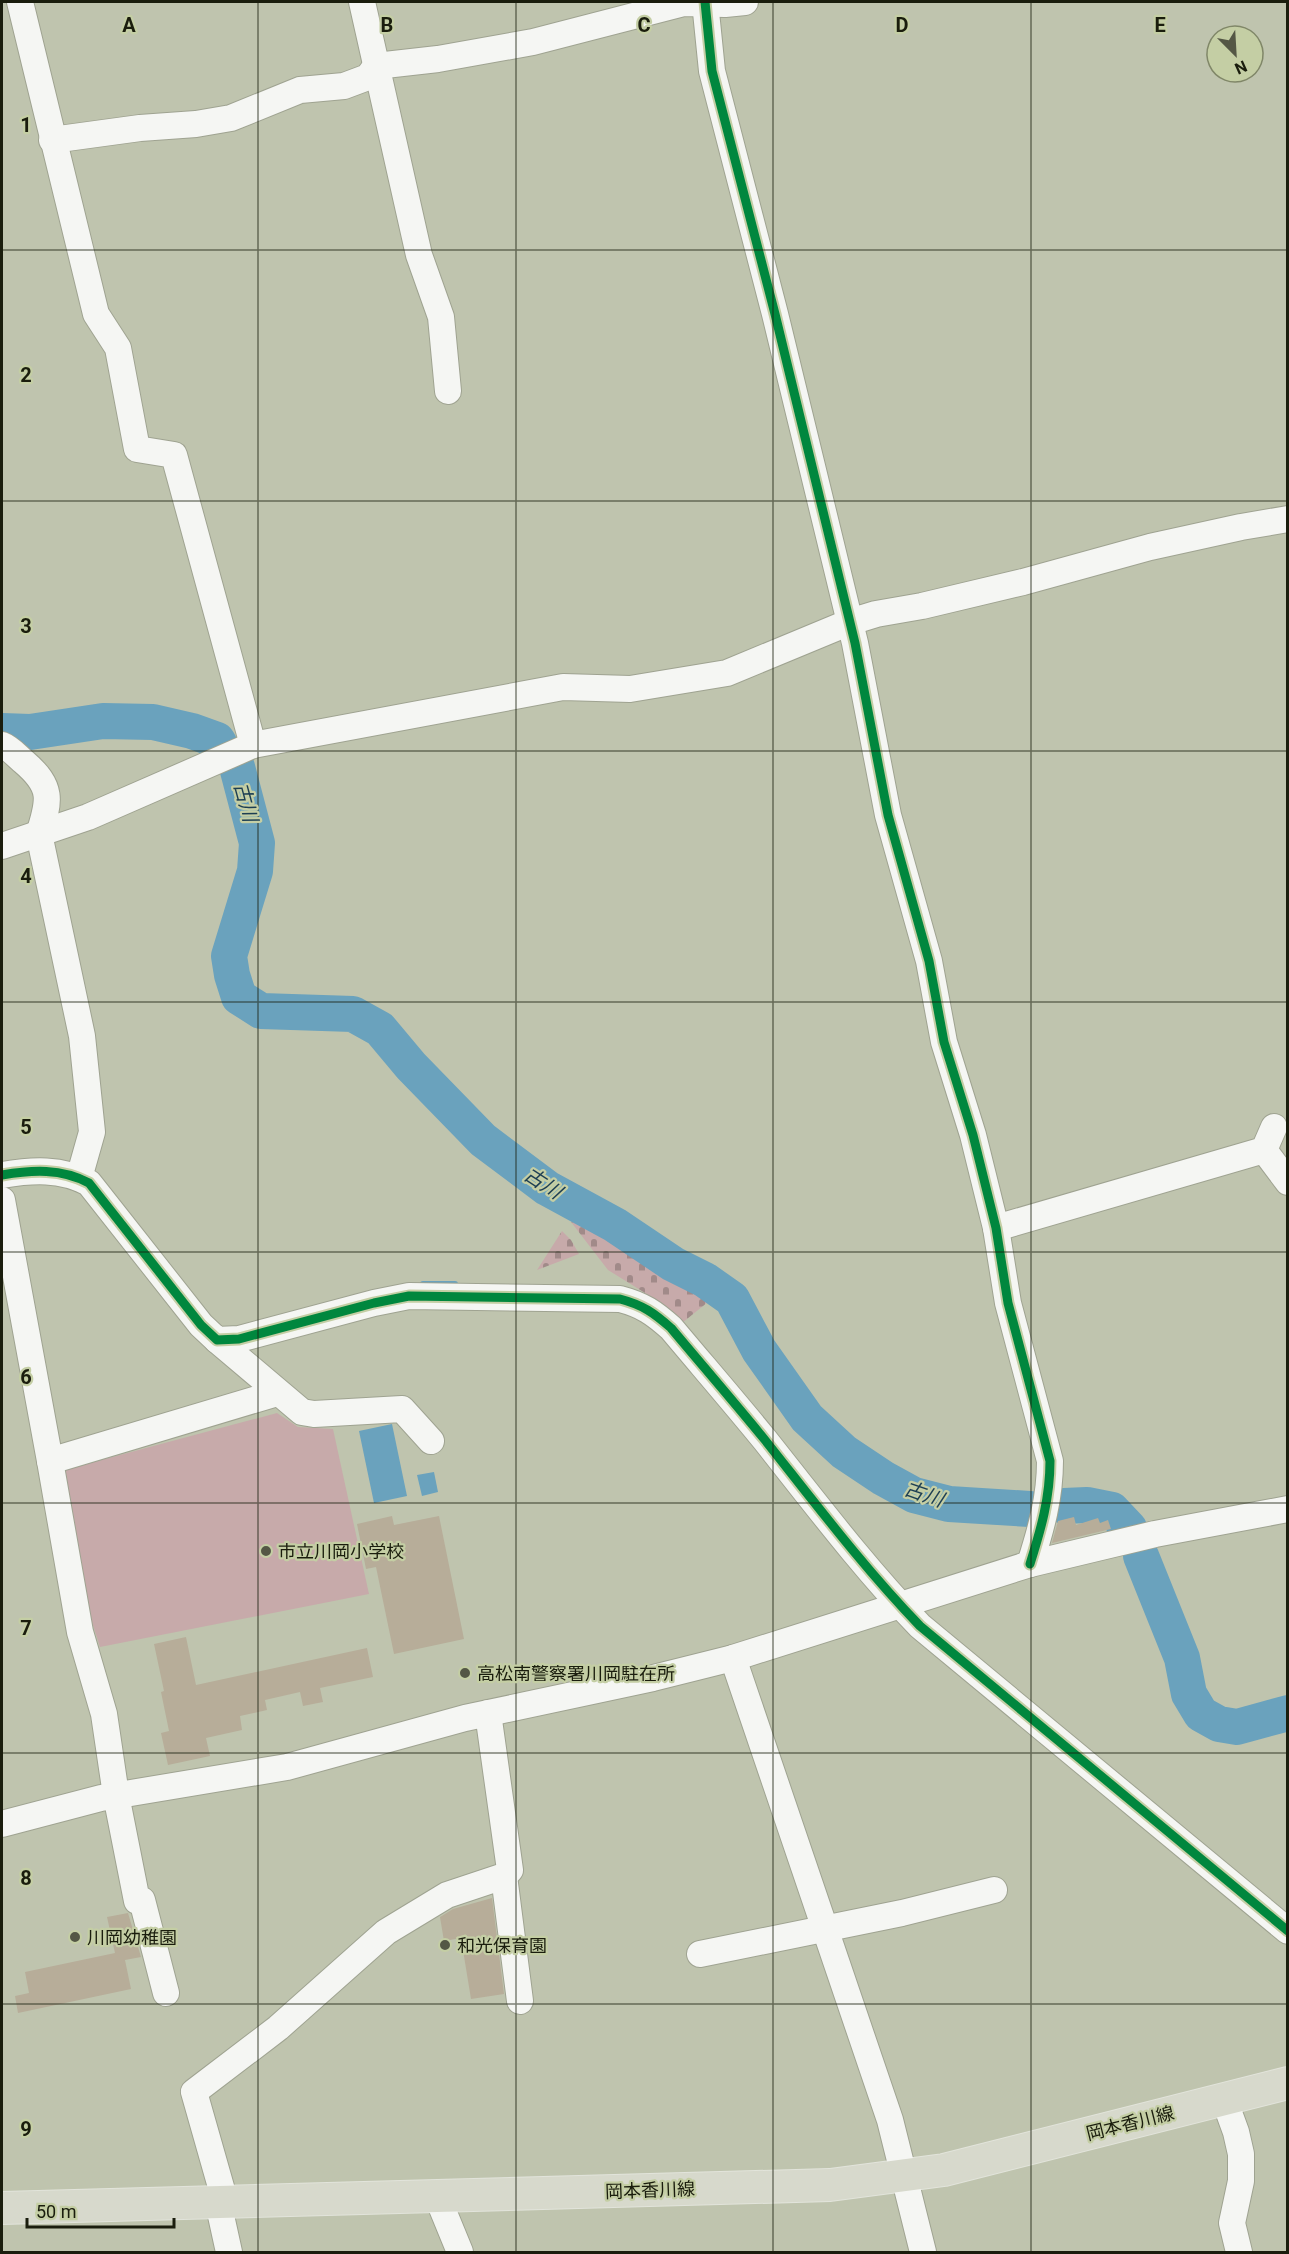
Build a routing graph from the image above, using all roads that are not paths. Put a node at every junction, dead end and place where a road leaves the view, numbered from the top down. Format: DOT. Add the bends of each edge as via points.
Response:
graph roads {
  1 [pos="20,2"];
  2 [pos="362,2"];
  3 [pos="706,2"];
  4 [pos="745,2"];
  5 [pos="376,66"];
  6 [pos="52,140"];
  7 [pos="448,391"];
  8 [pos="1287,519"];
  9 [pos="850,622"];
  10 [pos="2,745"];
  11 [pos="253,745"];
  12 [pos="39,834"];
  13 [pos="2,846"];
  14 [pos="1274,1127"];
  15 [pos="1264,1150"];
  16 [pos="2,1175"];
  17 [pos="79,1178"];
  18 [pos="1287,1182"];
  19 [pos="2,1200"];
  20 [pos="996,1228"];
  21 [pos="218,1340"];
  22 [pos="277,1393"];
  23 [pos="431,1441"];
  24 [pos="50,1461"];
  25 [pos="1287,1509"];
  26 [pos="1030,1564"];
  27 [pos="898,1604"];
  28 [pos="733,1658"];
  29 [pos="488,1713"];
  30 [pos="116,1795"];
  31 [pos="2,1824"];
  32 [pos="504,1876"];
  33 [pos="994,1890"];
  34 [pos="825,1928"];
  35 [pos="1287,1931"];
  36 [pos="700,1954"];
  37 [pos="166,1993"];
  38 [pos="520,2001"];
  39 [pos="1287,2083"];
  40 [pos="1224,2099"];
  41 [pos="905,2176"];
  42 [pos="437,2196"];
  43 [pos="221,2202"];
  44 [pos="2,2208"];
  45 [pos="229,2253"];
  46 [pos="460,2253"];
  47 [pos="923,2253"];
  48 [pos="1239,2253"];
  1 -- 6 [label="street"];
  2 -- 5 [label="street"];
  3 -- 4 [label="street"];
  3 -- 5 [label="street" via="684,3 533,42"];
  3 -- 9 [label="street" via="712,71"];
  5 -- 6 [label="street" via="368,77 344,86 300,90 231,118"];
  5 -- 7 [label="street" via="419,255 441,317"];
  6 -- 11 [label="street" via="96,314 118,348 137,449 174,455"];
  8 -- 9 [label="street" via="1150,547 1023,582"];
  9 -- 11 [label="street" via="727,672 630,689 563,687"];
  9 -- 20 [label="street" via="888,815 929,961 944,1042"];
  10 -- 12 [label="street" via="34,771 46,787 47,809"];
  11 -- 12 [label="street" via="88,817"];
  12 -- 13 [label="street"];
  12 -- 17 [label="street" via="82,1036 92,1132"];
  14 -- 15 [label="street"];
  15 -- 18 [label="street"];
  15 -- 20 [label="street"];
  16 -- 17 [label="street" via="47,1171"];
  17 -- 21 [label="street" via="89,1184 201,1325"];
  19 -- 24 [label="street"];
  20 -- 26 [label="street" via="1008,1303 1050,1461 1044,1520"];
  21 -- 22 [label="street"];
  21 -- 27 [label="street" via="239,1339 408,1296 620,1299 639,1304 671,1328"];
  22 -- 23 [label="street" via="302,1412 314,1414 402,1409"];
  22 -- 24 [label="street"];
  24 -- 30 [label="street" via="80,1632 104,1714"];
  25 -- 26 [label="street" via="1155,1534"];
  26 -- 27 [label="street"];
  27 -- 28 [label="street"];
  27 -- 35 [label="street"];
  28 -- 29 [label="street"];
  28 -- 34 [label="street"];
  29 -- 30 [label="street" via="287,1767"];
  29 -- 32 [label="street" via="510,1870"];
  30 -- 31 [label="street"];
  30 -- 37 [label="street" via="137,1901 142,1900"];
  32 -- 38 [label="street"];
  32 -- 43 [label="street" via="447,1895 386,1932 278,2028 194,2092"];
  33 -- 34 [label="street"];
  34 -- 36 [label="street"];
  34 -- 41 [label="street"];
  39 -- 40 [label="main road, 岡本香川線"];
  40 -- 41 [label="main road, 岡本香川線" via="999,2157"];
  40 -- 48 [label="street" via="1241,2154 1232,2223"];
  41 -- 42 [label="main road, 岡本香川線" via="830,2185"];
  41 -- 47 [label="street"];
  42 -- 43 [label="main road, 岡本香川線"];
  42 -- 46 [label="street"];
  43 -- 44 [label="main road, 岡本香川線"];
  43 -- 45 [label="street"];
}
